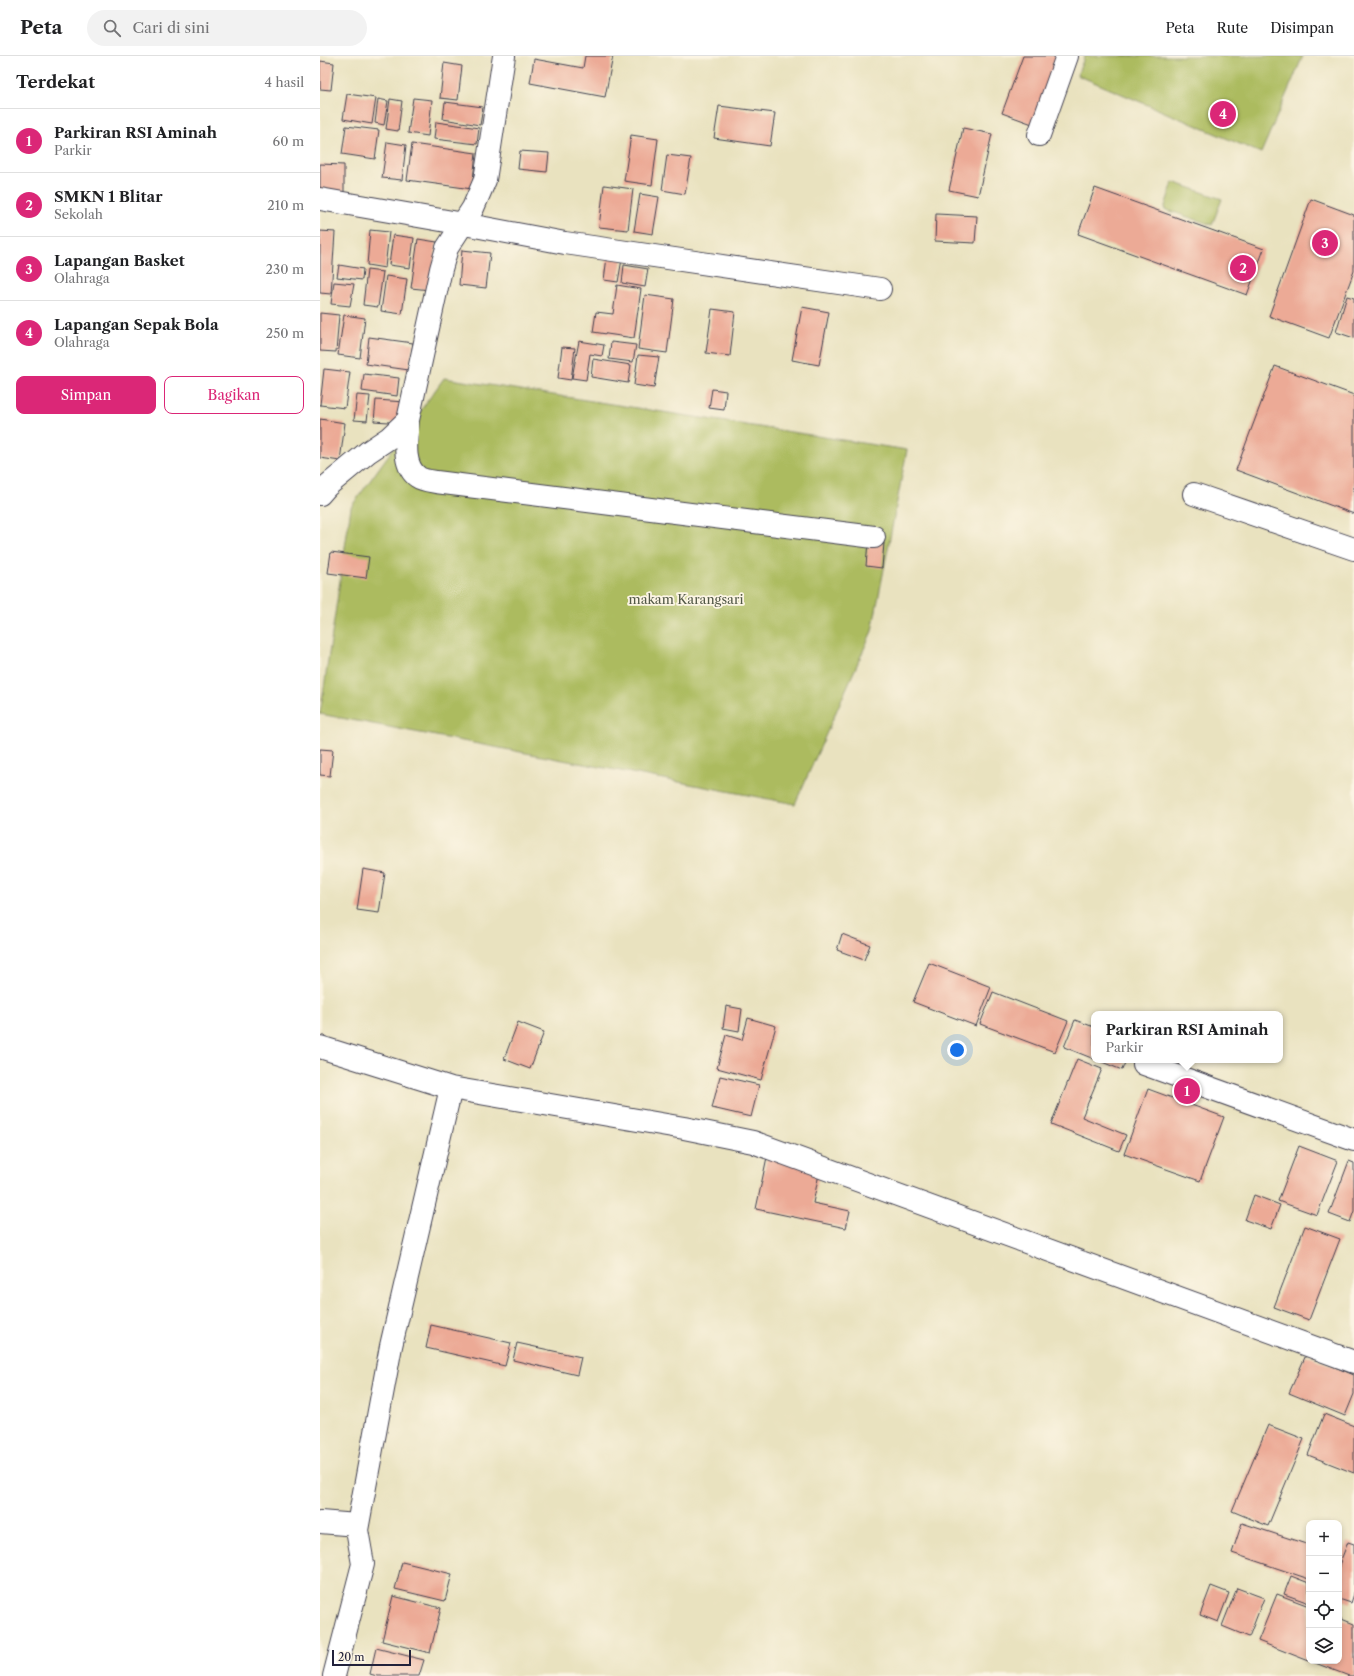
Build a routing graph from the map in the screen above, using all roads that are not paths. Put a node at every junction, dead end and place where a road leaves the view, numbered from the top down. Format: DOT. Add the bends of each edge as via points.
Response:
graph roads {
  1 [pos="504,56"];
  2 [pos="1067,56"];
  3 [pos="1039,135"];
  4 [pos="320,199"];
  5 [pos="464,224"];
  6 [pos="880,289"];
  7 [pos="408,420"];
  8 [pos="320,494"];
  9 [pos="1194,494"];
  10 [pos="874,537"];
  11 [pos="1354,550"];
  12 [pos="320,1047"];
  13 [pos="1144,1064"];
  14 [pos="451,1088"];
  15 [pos="1354,1140"];
  16 [pos="1354,1362"];
  17 [pos="320,1522"];
  18 [pos="357,1528"];
  19 [pos="334,1676"];
  1 -- 5 [label="street" via="485,180"];
  2 -- 3 [label="street"];
  4 -- 5 [label="street"];
  5 -- 6 [label="street" via="565,243"];
  5 -- 7 [label="street" via="447,248 440,269"];
  7 -- 8 [label="street"];
  7 -- 10 [label="street" via="407,456 411,471 418,478"];
  9 -- 11 [label="street"];
  12 -- 14 [label="street"];
  13 -- 15 [label="street"];
  14 -- 16 [label="street" via="753,1142"];
  14 -- 18 [label="street" via="391,1346"];
  17 -- 18 [label="street"];
  18 -- 19 [label="street" via="363,1564"];
}
